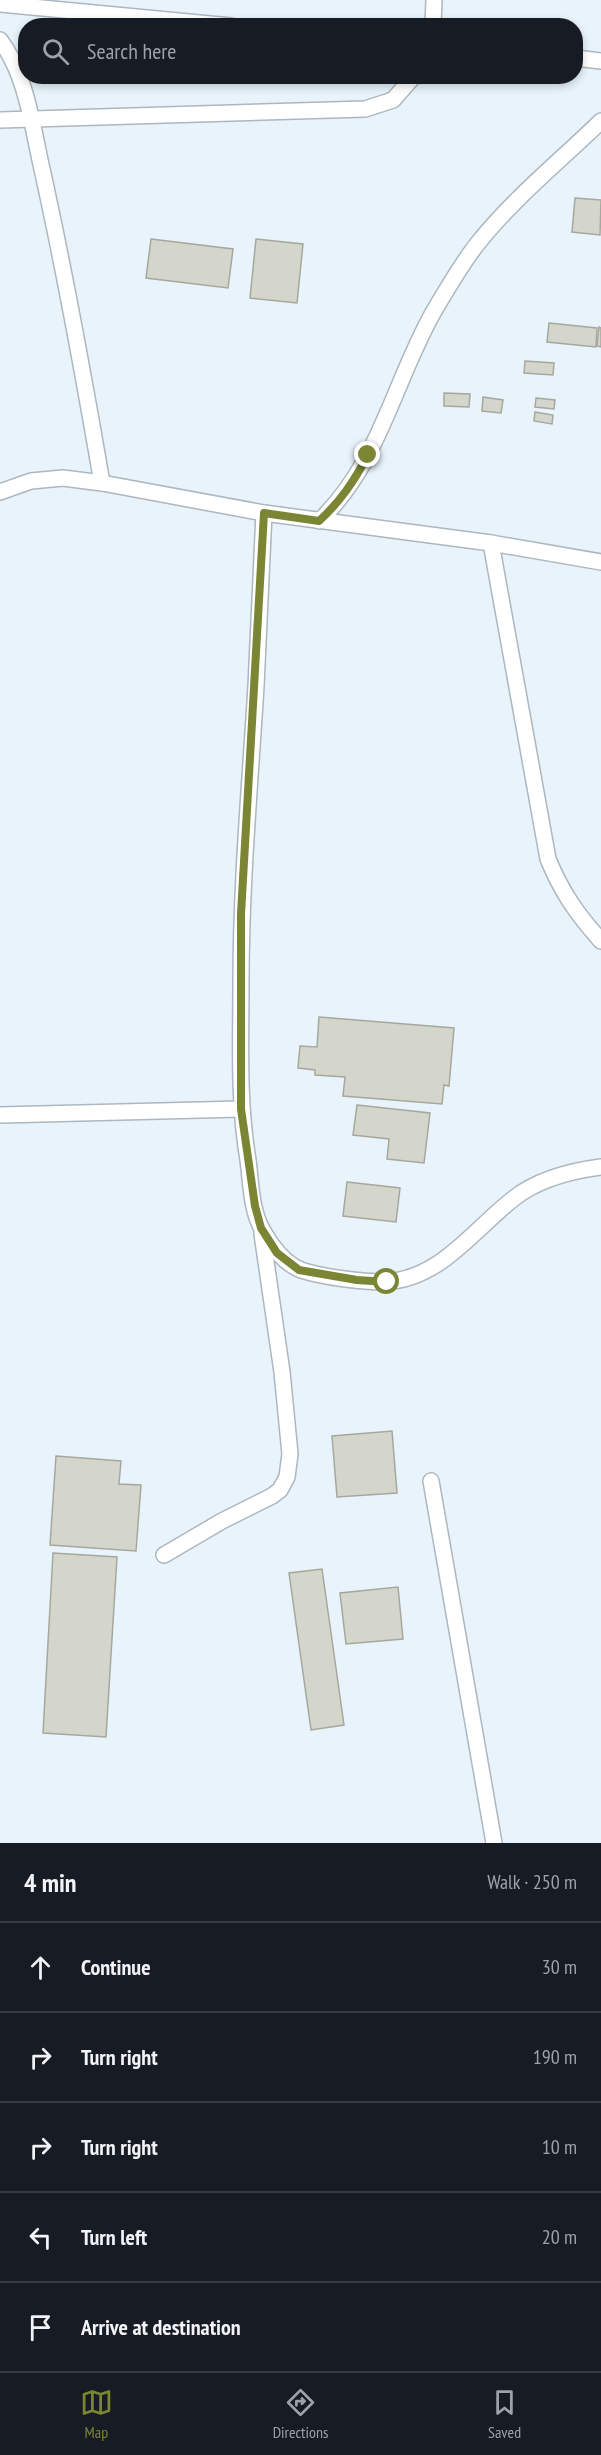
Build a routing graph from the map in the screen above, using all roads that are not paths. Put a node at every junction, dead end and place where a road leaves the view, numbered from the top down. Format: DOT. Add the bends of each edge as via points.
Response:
graph roads {
  1 [pos="434,0"];
  2 [pos="29,3"];
  3 [pos="0,4"];
  4 [pos="161,18"];
  5 [pos="433,18"];
  6 [pos="0,40"];
  7 [pos="583,59"];
  8 [pos="601,61"];
  9 [pos="18,77"];
  10 [pos="20,84"];
  11 [pos="407,84"];
  12 [pos="30,117"];
  13 [pos="0,120"];
  14 [pos="601,121"];
  15 [pos="102,483"];
  16 [pos="0,492"];
  17 [pos="264,513"];
  18 [pos="319,521"];
  19 [pos="491,543"];
  20 [pos="601,562"];
  21 [pos="601,941"];
  22 [pos="241,1109"];
  23 [pos="0,1115"];
  24 [pos="601,1167"];
  25 [pos="261,1228"];
  26 [pos="431,1481"];
  27 [pos="164,1555"];
  28 [pos="494,1843"];
  1 -- 5 [label="lane"];
  2 -- 3 [label="lane"];
  2 -- 4 [label="lane"];
  6 -- 9 [label="lane" via="12,57"];
  7 -- 8 [label="lane"];
  10 -- 12 [label="lane"];
  11 -- 12 [label="lane" via="393,100 365,109"];
  12 -- 13 [label="lane"];
  12 -- 15 [label="lane" via="78,343"];
  14 -- 18 [label="lane" via="478,243 434,312 352,485"];
  15 -- 16 [label="lane" via="63,478 32,481"];
  15 -- 17 [label="lane"];
  17 -- 18 [label="lane"];
  17 -- 22 [label="lane" via="241,914"];
  18 -- 19 [label="lane"];
  19 -- 20 [label="lane"];
  19 -- 21 [label="lane" via="548,859 574,911"];
  22 -- 23 [label="lane"];
  22 -- 25 [label="lane"];
  24 -- 25 [label="lane" via="572,1172 528,1189 459,1250 426,1269 387,1282 299,1270 277,1253"];
  25 -- 27 [label="lane" via="288,1431 287,1477 272,1496"];
  26 -- 28 [label="lane"];
}
